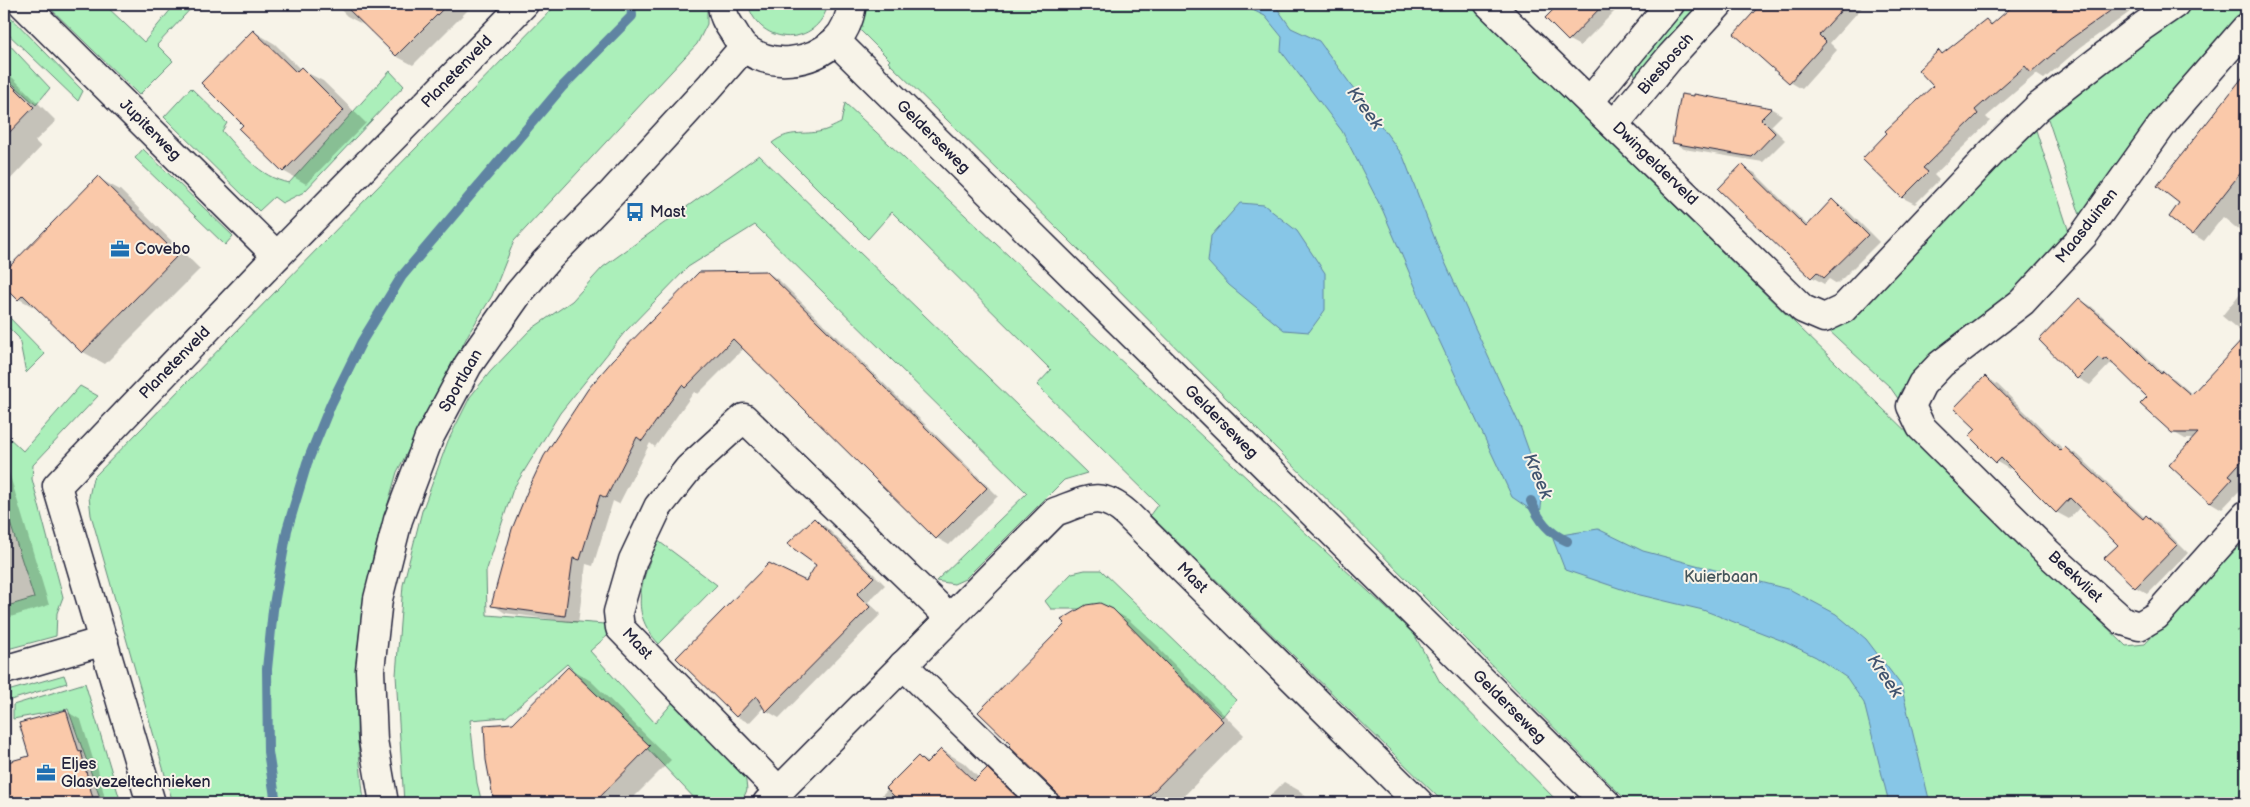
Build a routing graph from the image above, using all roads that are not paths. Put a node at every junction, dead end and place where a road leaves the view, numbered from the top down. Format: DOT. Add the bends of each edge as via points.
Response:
graph roads {
  1 [pos="23,4"];
  2 [pos="524,4"];
  3 [pos="722,4"];
  4 [pos="852,4"];
  5 [pos="1489,4"];
  6 [pos="1670,4"];
  7 [pos="1720,4"];
  8 [pos="2175,4"];
  9 [pos="2246,28"];
  10 [pos="836,41"];
  11 [pos="744,47"];
  12 [pos="1590,101"];
  13 [pos="1614,125"];
  14 [pos="277,256"];
  15 [pos="1911,406"];
  16 [pos="2246,515"];
  17 [pos="950,618"];
  18 [pos="104,641"];
  19 [pos="903,665"];
  20 [pos="4,670"];
  21 [pos="773,797"];
  22 [pos="151,803"];
  23 [pos="384,803"];
  24 [pos="1044,803"];
  25 [pos="1420,803"];
  26 [pos="1606,803"];
  1 -- 14 [label="street, Jupiterweg"];
  2 -- 14 [label="street, Planetenveld"];
  3 -- 11 [label="street" via="723,16"];
  4 -- 10 [label="street" via="849,19"];
  5 -- 12 [label="street, Dwingelderveld"];
  6 -- 12 [label="street"];
  7 -- 13 [label="street, Biesbosch" via="1671,56"];
  8 -- 13 [label="street, Dwingelderveld" via="2038,107 1843,309 1824,318 1803,309"];
  9 -- 15 [label="street, Maasduinen" via="2165,121 2083,236 2022,302 1941,364 1922,384"];
  10 -- 11 [label="street" via="815,55 791,62 766,59"];
  10 -- 26 [label="street, Gelderseweg"];
  11 -- 23 [label="street, Sportlaan" via="518,294 468,365 429,438 398,520 377,608 370,670 373,740"];
  12 -- 13 [label="street, Dwingelderveld"];
  14 -- 18 [label="street, Planetenveld" via="57,486"];
  15 -- 16 [label="street, Beekvliet" via="1921,427 2049,554 2123,621 2139,626 2156,616"];
  17 -- 19 [label="street, Mast"];
  17 -- 21 [label="street, Mast" via="744,418 689,468 658,507 633,560 618,612 620,628"];
  17 -- 25 [label="street, Mast" via="1054,512 1093,498 1114,502"];
  18 -- 20 [label="street"];
  18 -- 22 [label="street, Planetenveld"];
  19 -- 21 [label="street, Mast"];
  19 -- 24 [label="street"];
}
